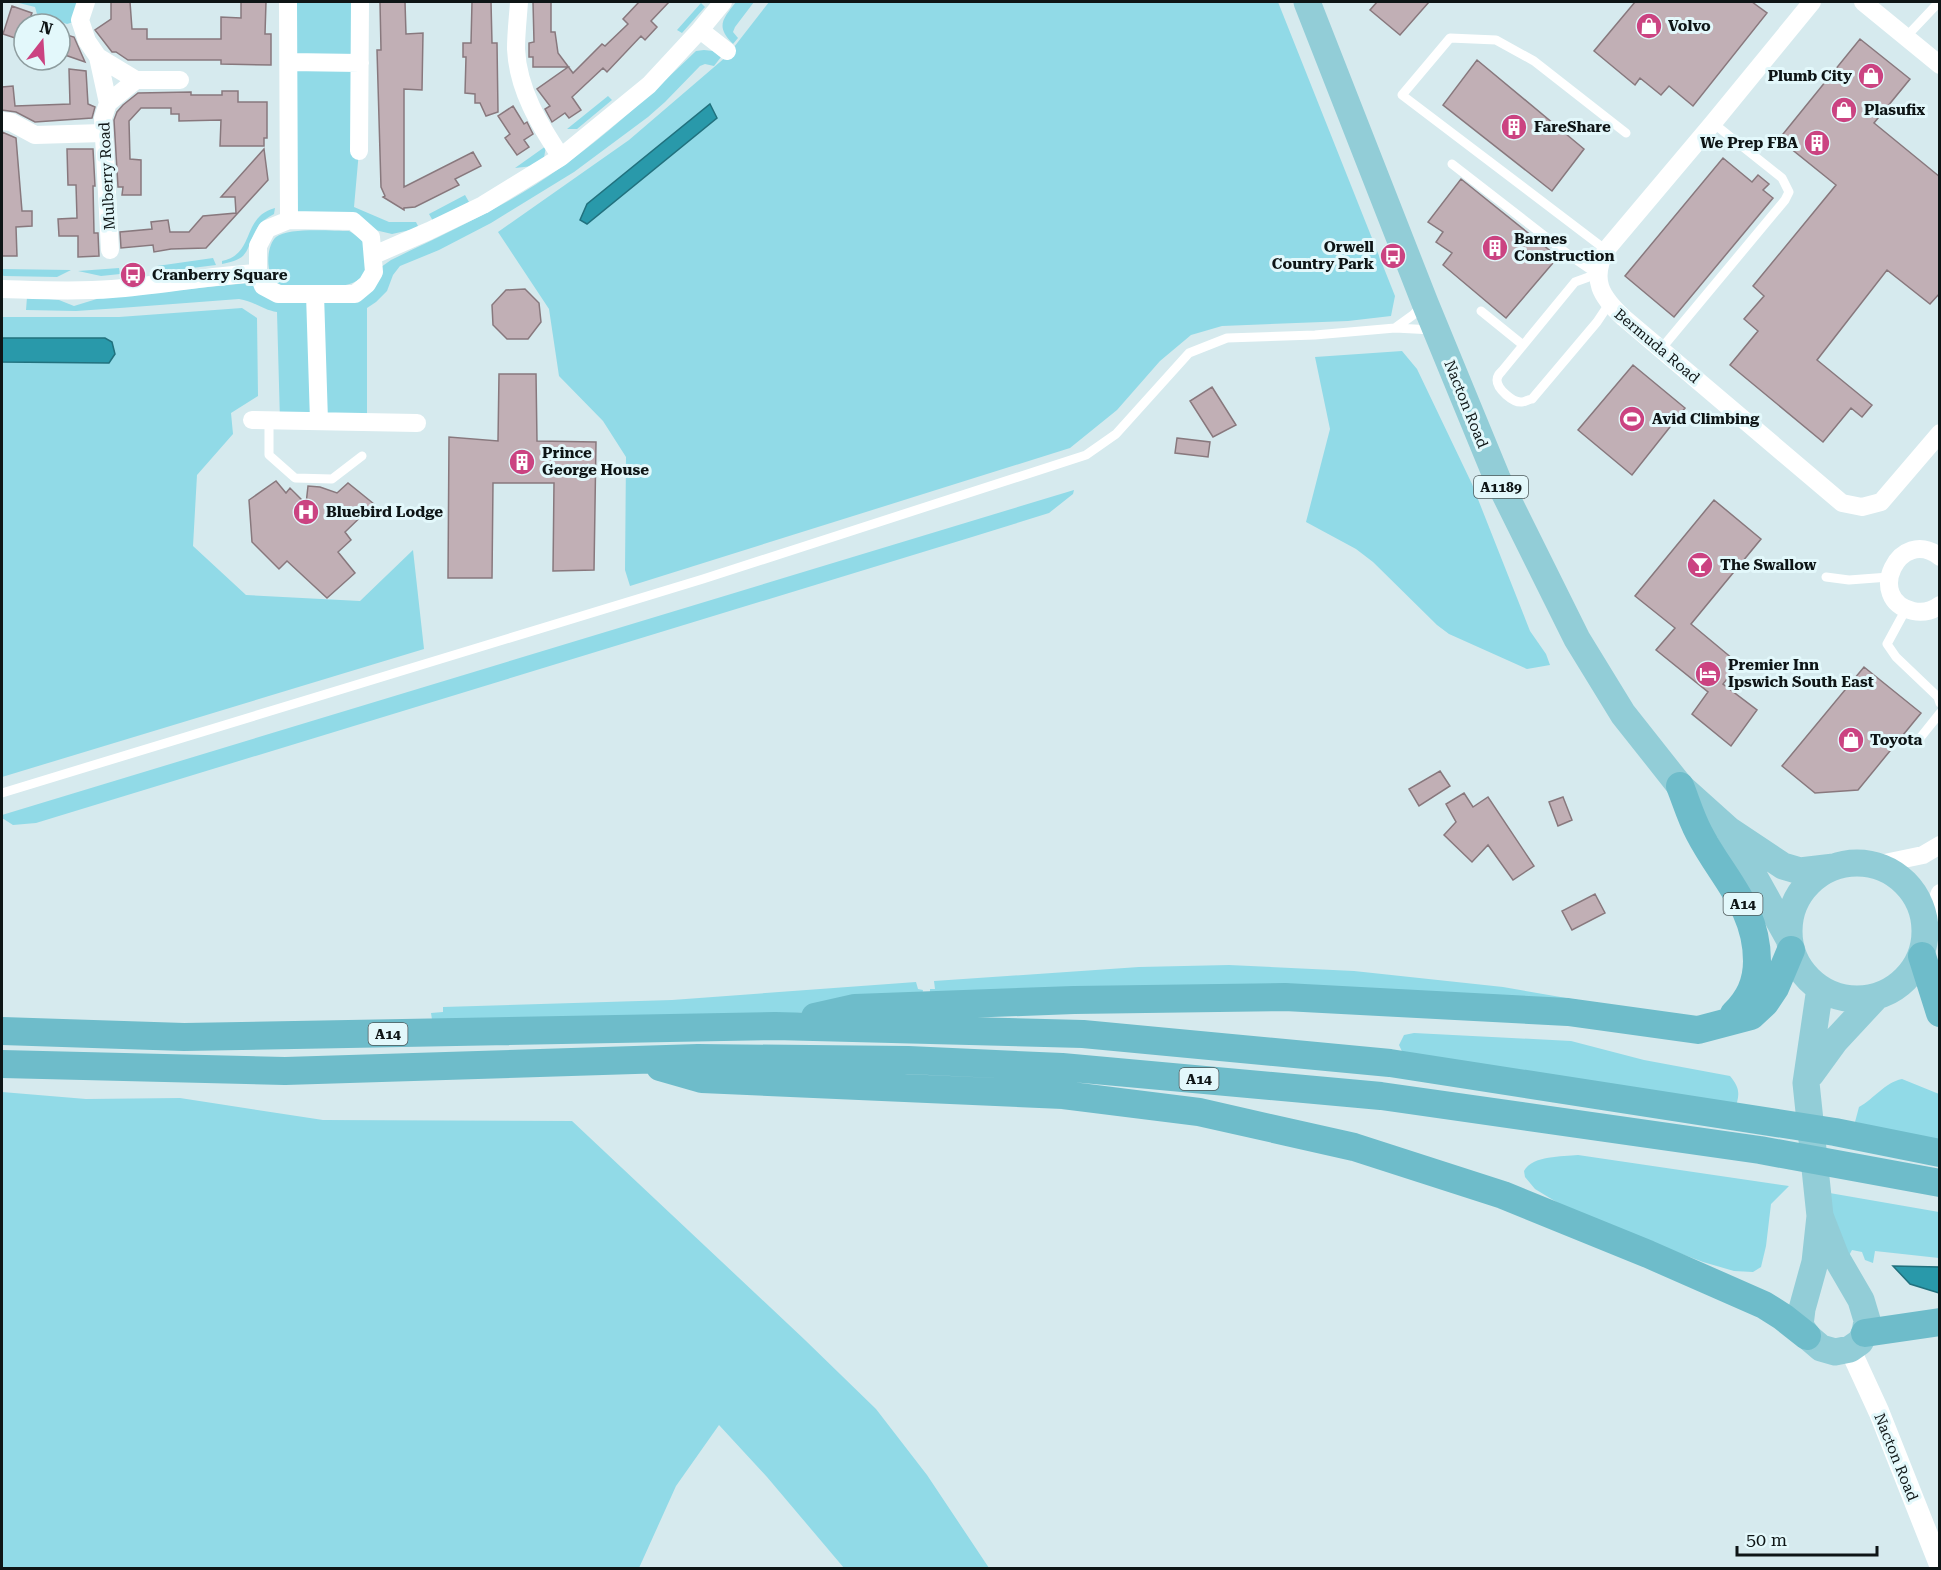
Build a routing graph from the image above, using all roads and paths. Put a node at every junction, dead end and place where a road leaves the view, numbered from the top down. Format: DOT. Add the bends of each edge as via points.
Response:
graph roads {
  1 [pos="86,2"];
  2 [pos="288,2"];
  3 [pos="360,2"];
  4 [pos="519,2"];
  5 [pos="723,2"];
  6 [pos="1307,2"];
  7 [pos="1812,2"];
  8 [pos="1863,2"];
  9 [pos="1939,2"];
  10 [pos="700,30"];
  11 [pos="1906,37"];
  12 [pos="727,51"];
  13 [pos="98,57"];
  14 [pos="289,62"];
  15 [pos="360,63"];
  16 [pos="1940,64"];
  17 [pos="136,80"];
  18 [pos="180,80"];
  19 [pos="108,103"];
  20 [pos="2,121"];
  21 [pos="1713,123"];
  22 [pos="103,133"];
  23 [pos="1626,133"];
  24 [pos="359,151"];
  25 [pos="561,157"];
  26 [pos="1452,164"];
  27 [pos="289,220"];
  28 [pos="110,250"];
  29 [pos="1606,250"];
  30 [pos="374,255"];
  31 [pos="258,273"];
  32 [pos="1597,274"];
  33 [pos="2,289"];
  34 [pos="315,294"];
  35 [pos="1425,303"];
  36 [pos="1609,304"];
  37 [pos="1481,311"];
  38 [pos="1395,328"];
  39 [pos="1436,330"];
  40 [pos="1523,345"];
  41 [pos="1661,348"];
  42 [pos="261,420"];
  43 [pos="319,422"];
  44 [pos="417,423"];
  45 [pos="1940,433"];
  46 [pos="362,456"];
  47 [pos="1940,557"];
  48 [pos="1826,577"];
  49 [pos="1889,577"];
  50 [pos="1940,605"];
  51 [pos="1906,609"];
  52 [pos="1940,703"];
  53 [pos="1940,713"];
  54 [pos="1916,743"];
  55 [pos="1680,786"];
  56 [pos="2,793"];
  57 [pos="1729,830"];
  58 [pos="1940,845"];
  59 [pos="1875,865"];
  60 [pos="1834,867"];
  61 [pos="1940,893"];
  62 [pos="1926,927"];
  63 [pos="1790,944"];
  64 [pos="1922,956"];
  65 [pos="1820,988"];
  66 [pos="1875,998"];
  67 [pos="1940,1012"];
  68 [pos="1724,1024"];
  69 [pos="775,1026"];
  70 [pos="2,1031"];
  71 [pos="635,1060"];
  72 [pos="2,1064"];
  73 [pos="1806,1083"];
  74 [pos="1940,1153"];
  75 [pos="1940,1183"];
  76 [pos="1820,1216"];
  77 [pos="1940,1322"];
  78 [pos="1807,1336"];
  79 [pos="1857,1341"];
  80 [pos="1940,1566"];
  1 -- 13 [label="street, Mulberry Road" via="80,20"];
  2 -- 14 [label="street"];
  3 -- 15 [label="street"];
  4 -- 25 [label="street" via="516,50 523,89"];
  5 -- 10 [label="street"];
  6 -- 35 [label="main road, Nacton Road / A1189"];
  7 -- 21 [label="street"];
  8 -- 11 [label="street"];
  9 -- 11 [label="lane"];
  10 -- 12 [label="street"];
  10 -- 25 [label="street" via="649,85"];
  11 -- 16 [label="street"];
  13 -- 17 [label="street, Mulberry Road"];
  13 -- 19 [label="street, Mulberry Road"];
  14 -- 15 [label="street"];
  14 -- 27 [label="street"];
  15 -- 24 [label="street"];
  17 -- 18 [label="street"];
  17 -- 19 [label="street, Mulberry Road"];
  19 -- 22 [label="street, Mulberry Road"];
  20 -- 22 [label="street" via="35,135"];
  21 -- 29 [label="street"];
  21 -- 41 [label="lane" via="1782,178 1788,192"];
  22 -- 28 [label="street, Mulberry Road"];
  23 -- 29 [label="lane" via="1534,61 1496,40 1450,38 1402,95"];
  25 -- 30 [label="street" via="483,205"];
  26 -- 32 [label="lane"];
  27 -- 30 [label="street" via="353,221 371,237"];
  27 -- 31 [label="street" via="267,229 258,246"];
  29 -- 32 [label="street"];
  30 -- 34 [label="street" via="374,272 368,284 355,294"];
  31 -- 33 [label="street" via="113,289"];
  31 -- 34 [label="street" via="263,286 278,294"];
  32 -- 36 [label="street, Bermuda Road"];
  32 -- 40 [label="lane" via="1575,282"];
  34 -- 43 [label="street"];
  35 -- 38 [label="lane"];
  35 -- 39 [label="main road, Nacton Road / A1189"];
  36 -- 40 [label="lane" via="1532,399 1523,402 1509,398 1497,380"];
  36 -- 41 [label="street, Bermuda Road"];
  37 -- 40 [label="lane"];
  38 -- 39 [label="lane"];
  38 -- 56 [label="lane" via="1315,336 1227,338 1189,354 1116,434 1086,454 704,579"];
  39 -- 55 [label="main road, Nacton Road / A1189" via="1497,478 1578,639 1623,714"];
  41 -- 45 [label="street, Bermuda Road" via="1842,503 1862,507 1881,502"];
  42 -- 43 [label="street"];
  42 -- 46 [label="lane" via="269,455 295,477 332,479"];
  43 -- 44 [label="street"];
  47 -- 49 [label="street" via="1927,551 1907,553 1894,564"];
  48 -- 49 [label="lane"];
  49 -- 51 [label="street" via="1892,595"];
  50 -- 51 [label="street" via="1926,612"];
  51 -- 52 [label="lane" via="1887,644"];
  53 -- 54 [label="lane"];
  55 -- 57 [label="main road, Nacton Road / A1189"];
  55 -- 68 [label="highway, A14" via="1699,833 1743,903 1757,945 1753,990"];
  57 -- 60 [label="main road, Nacton Road / A1189" via="1783,866 1800,871"];
  57 -- 63 [label="main road, Nacton Road / A1189"];
  58 -- 59 [label="street" via="1923,855"];
  59 -- 60 [label="main road"];
  59 -- 62 [label="main road" via="1892,872 1911,889 1923,910"];
  60 -- 63 [label="main road" via="1815,877 1800,894 1790,916"];
  61 -- 62 [label="street"];
  62 -- 64 [label="main road"];
  63 -- 65 [label="main road" via="1795,961"];
  63 -- 68 [label="highway, A14" via="1775,988 1765,1003 1750,1016"];
  64 -- 66 [label="main road" via="1909,977"];
  64 -- 67 [label="highway"];
  65 -- 66 [label="main road" via="1843,998"];
  65 -- 73 [label="main road"];
  66 -- 73 [label="main road" via="1822,1057"];
  68 -- 69 [label="highway, A14" via="1698,1030 1568,1012 1285,997 855,1008"];
  69 -- 70 [label="highway, A14" via="184,1037"];
  69 -- 74 [label="highway, A14" via="1083,1034 1390,1063 1835,1132"];
  71 -- 72 [label="highway, A14" via="285,1071"];
  71 -- 75 [label="highway, A14" via="838,1059 1062,1067 1381,1096 1760,1150"];
  71 -- 78 [label="highway, A14" via="702,1078 1063,1095 1199,1112 1354,1147 1503,1195 1648,1254 1764,1305"];
  73 -- 76 [label="main road"];
  76 -- 78 [label="main road" via="1815,1262 1800,1325"];
  76 -- 79 [label="main road" via="1867,1320"];
  77 -- 79 [label="highway"];
  78 -- 79 [label="main road" via="1821,1348 1835,1352"];
  79 -- 80 [label="street, Nacton Road" via="1879,1412"];
}
